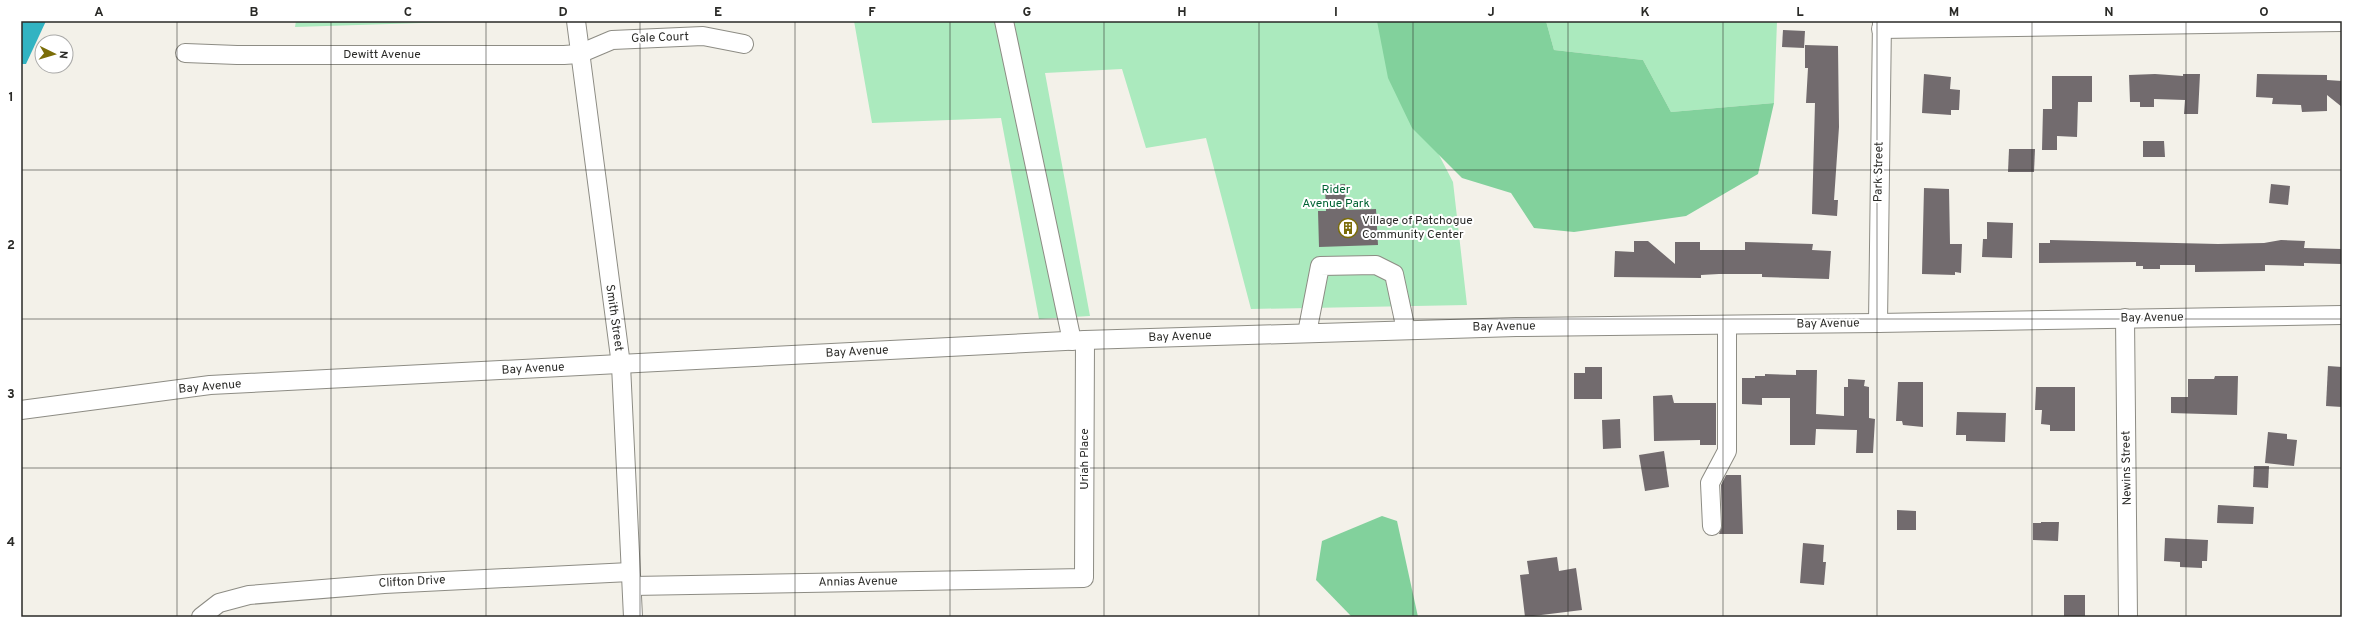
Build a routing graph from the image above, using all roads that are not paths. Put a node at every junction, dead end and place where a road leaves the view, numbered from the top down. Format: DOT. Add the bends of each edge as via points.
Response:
graph roads {
  1 [pos="576,21"];
  2 [pos="1004,21"];
  3 [pos="2342,22"];
  4 [pos="1882,25"];
  5 [pos="744,44"];
  6 [pos="185,53"];
  7 [pos="579,54"];
  8 [pos="2342,315"];
  9 [pos="2125,318"];
  10 [pos="1878,323"];
  11 [pos="1727,325"];
  12 [pos="1406,330"];
  13 [pos="1307,333"];
  14 [pos="1078,341"];
  15 [pos="621,365"];
  16 [pos="21,410"];
  17 [pos="1712,526"];
  18 [pos="1084,578"];
  19 [pos="631,579"];
  20 [pos="201,617"];
  21 [pos="633,617"];
  22 [pos="2128,617"];
  1 -- 7 [label="street, Smith Street"];
  2 -- 14 [label="street, Uriah Place"];
  3 -- 4 [label="street"];
  4 -- 10 [label="street, Park Street"];
  5 -- 7 [label="street, Gale Court" via="703,36 612,40"];
  6 -- 7 [label="street, Dewitt Avenue"];
  7 -- 15 [label="street, Smith Street"];
  8 -- 9 [label="street, Bay Avenue"];
  9 -- 10 [label="street, Bay Avenue"];
  9 -- 22 [label="street, Newins Street"];
  10 -- 11 [label="street, Bay Avenue"];
  11 -- 12 [label="street, Bay Avenue"];
  11 -- 17 [label="street" via="1727,451 1710,483"];
  12 -- 13 [label="street, Bay Avenue"];
  12 -- 13 [label="street" via="1394,274 1376,266 1320,266"];
  13 -- 14 [label="street, Bay Avenue"];
  14 -- 15 [label="street, Bay Avenue"];
  14 -- 18 [label="street, Uriah Place"];
  15 -- 16 [label="street, Bay Avenue" via="210,385"];
  15 -- 19 [label="street, Smith Street"];
  18 -- 19 [label="street, Annias Avenue"];
  19 -- 20 [label="street, Clifton Drive" via="384,584 248,594 219,602"];
  19 -- 21 [label="street, Smith Street"];
}
